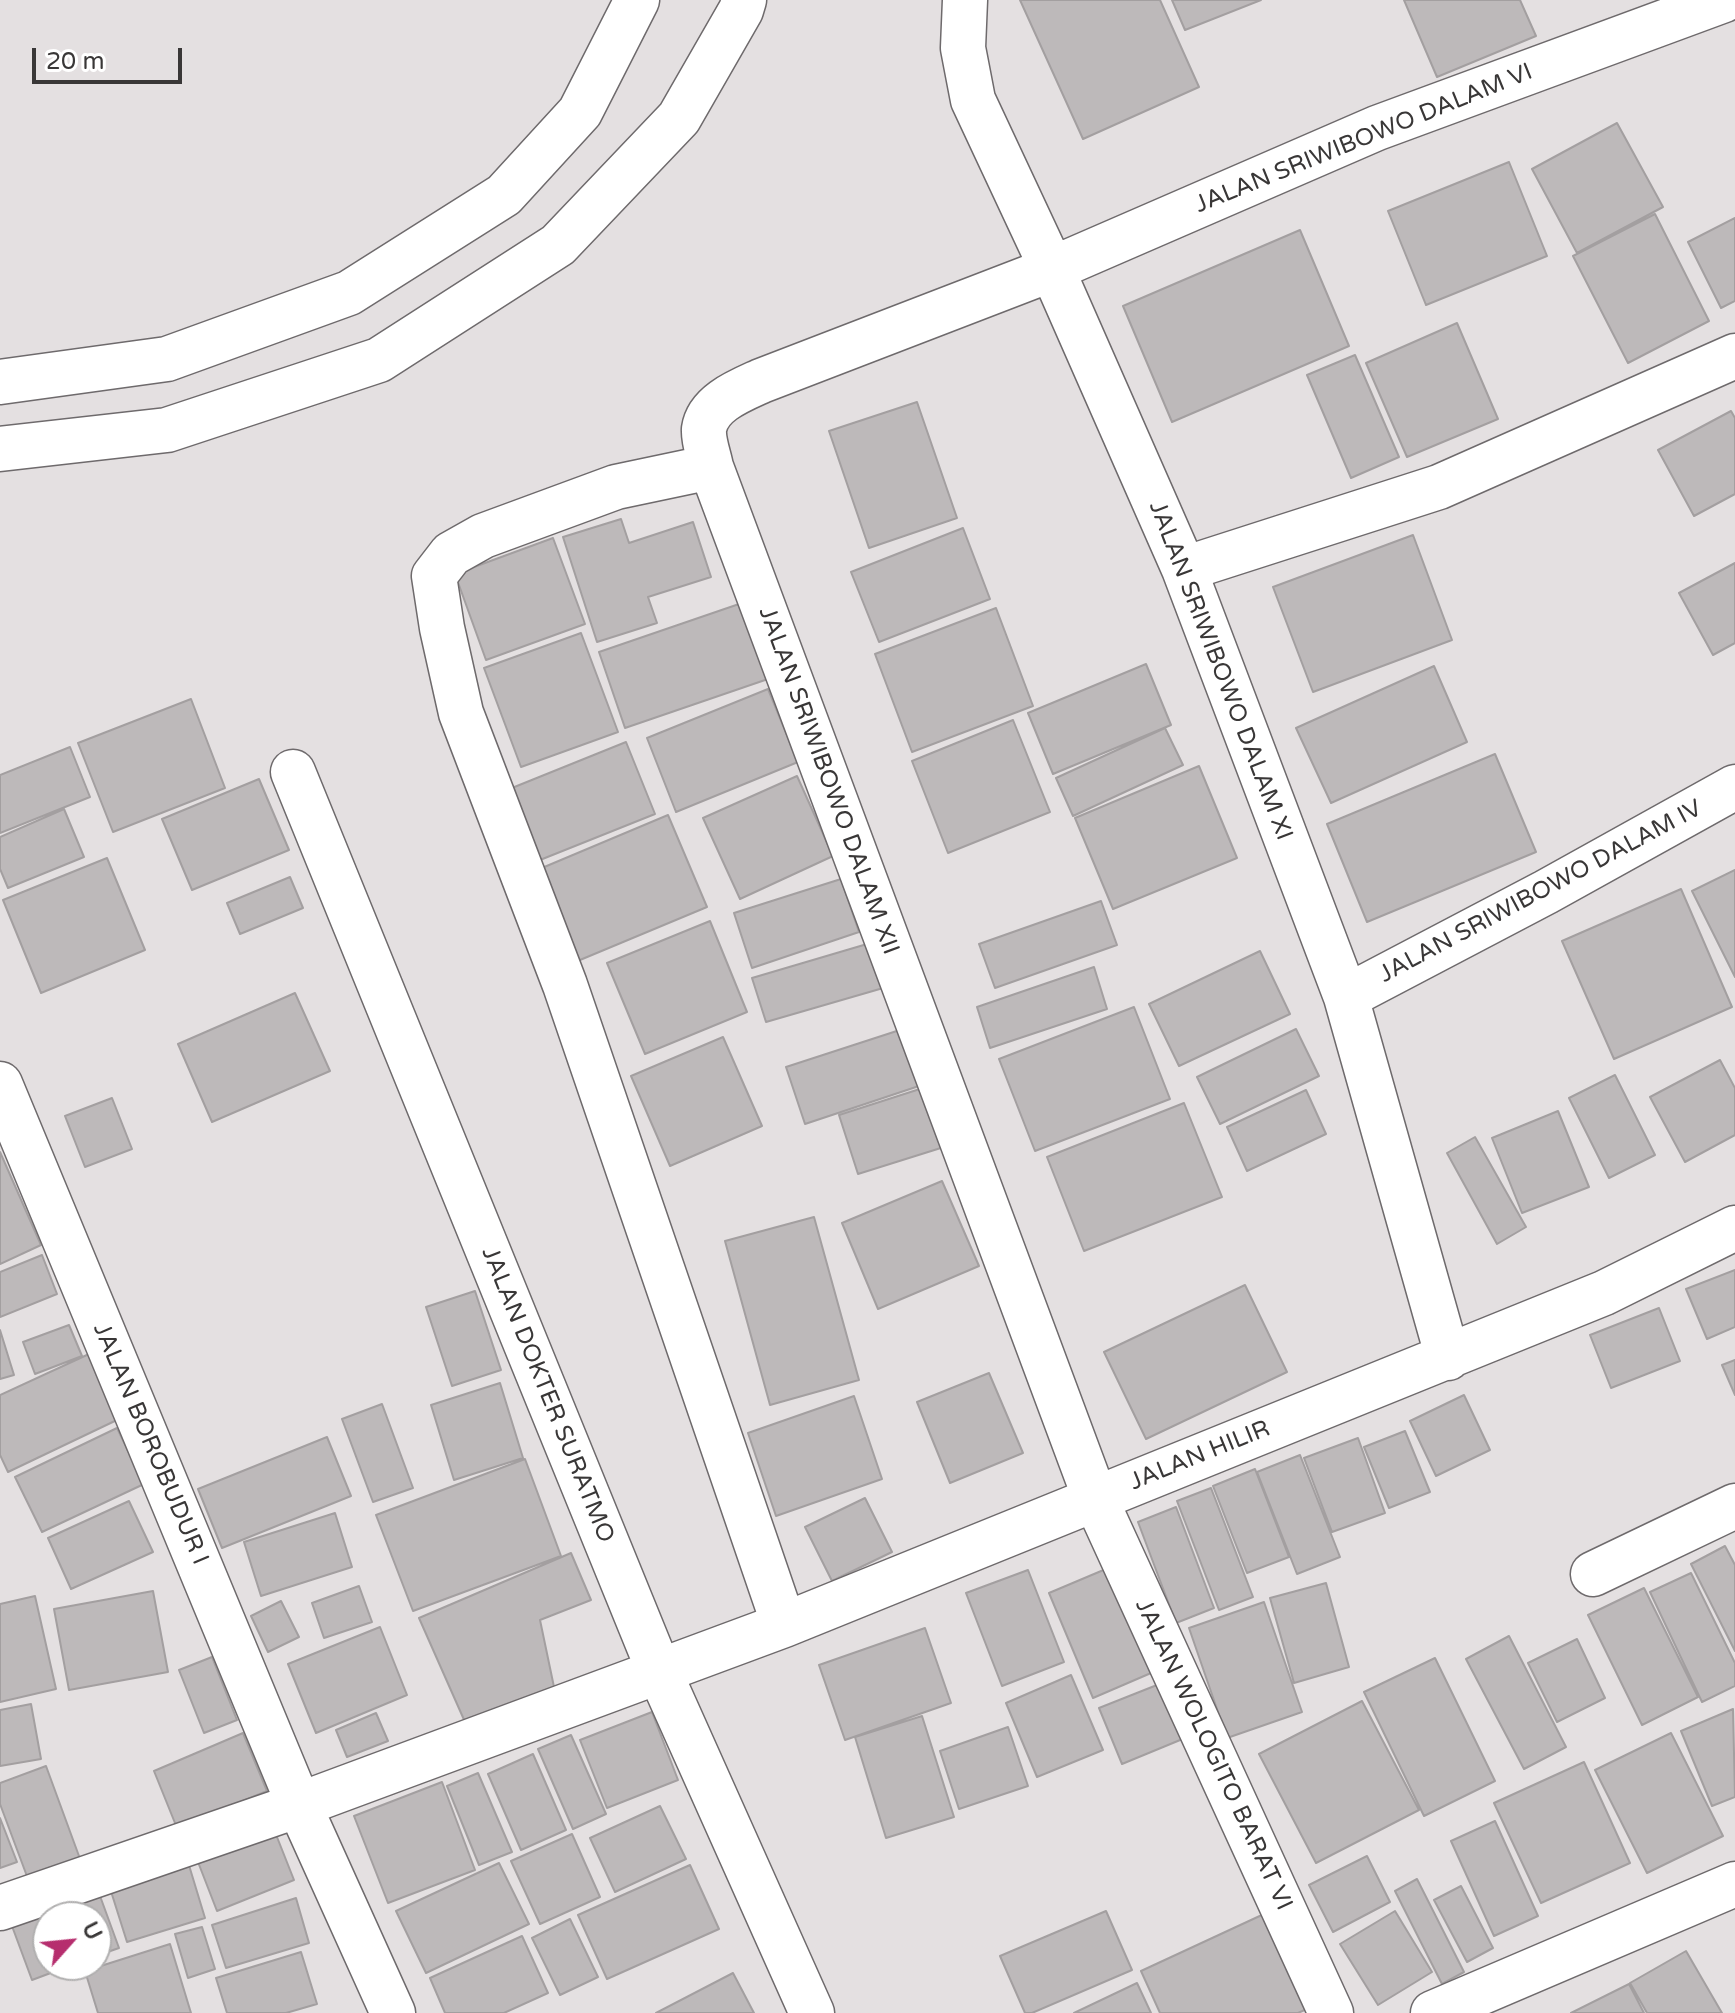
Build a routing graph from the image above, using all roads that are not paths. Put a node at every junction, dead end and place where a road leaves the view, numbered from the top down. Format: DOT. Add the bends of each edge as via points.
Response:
graph roads {
  1 [pos="637,0"];
  2 [pos="744,0"];
  3 [pos="965,0"];
  4 [pos="1724,0"];
  5 [pos="1052,269"];
  6 [pos="1735,356"];
  7 [pos="0,382"];
  8 [pos="0,449"];
  9 [pos="711,467"];
  10 [pos="1184,569"];
  11 [pos="293,772"];
  12 [pos="1735,787"];
  13 [pos="1346,997"];
  14 [pos="0,1084"];
  15 [pos="1735,1228"];
  16 [pos="1448,1358"];
  17 [pos="1095,1498"];
  18 [pos="1735,1506"];
  19 [pos="1593,1574"];
  20 [pos="784,1625"];
  21 [pos="659,1671"];
  22 [pos="299,1805"];
  23 [pos="1735,1884"];
  24 [pos="0,1908"];
  25 [pos="393,2013"];
  26 [pos="812,2013"];
  27 [pos="1331,2013"];
  28 [pos="1433,2013"];
  1 -- 7 [label="main road" via="580,112 504,195 349,293 167,359"];
  2 -- 8 [label="main road" via="679,118 558,245 379,360 167,430"];
  3 -- 5 [label="main road, JALAN SRIWIBOWO DALAM XI" via="963,48 973,100"];
  4 -- 5 [label="main road, JALAN SRIWIBOWO DALAM VI" via="1377,128"];
  5 -- 9 [label="main road, JALAN SRIWIBOWO DALAM XII" via="730,396 709,414 704,431"];
  5 -- 10 [label="main road, JALAN SRIWIBOWO DALAM XI"];
  6 -- 10 [label="main road" via="1439,487"];
  9 -- 17 [label="main road, JALAN SRIWIBOWO DALAM XII"];
  9 -- 20 [label="main road" via="616,487 483,536 451,554 434,576 461,713 565,985"];
  10 -- 13 [label="main road, JALAN SRIWIBOWO DALAM XI"];
  11 -- 21 [label="main road, JALAN DOKTER SURATMO"];
  12 -- 13 [label="main road, JALAN SRIWIBOWO DALAM IV"];
  13 -- 16 [label="main road, JALAN SRIWIBOWO DALAM XI"];
  14 -- 22 [label="main road, JALAN BOROBUDUR I"];
  15 -- 16 [label="main road, JALAN HILIR" via="1604,1293"];
  16 -- 17 [label="main road, JALAN HILIR"];
  17 -- 20 [label="main road, JALAN HILIR"];
  17 -- 27 [label="main road, JALAN WOLOGITO BARAT VI"];
  18 -- 19 [label="main road"];
  20 -- 21 [label="main road, JALAN HILIR"];
  21 -- 22 [label="main road"];
  21 -- 26 [label="main road, JALAN DOKTER SURATMO"];
  22 -- 24 [label="main road"];
  22 -- 25 [label="main road, JALAN BOROBUDUR I"];
  23 -- 28 [label="main road"];
}
